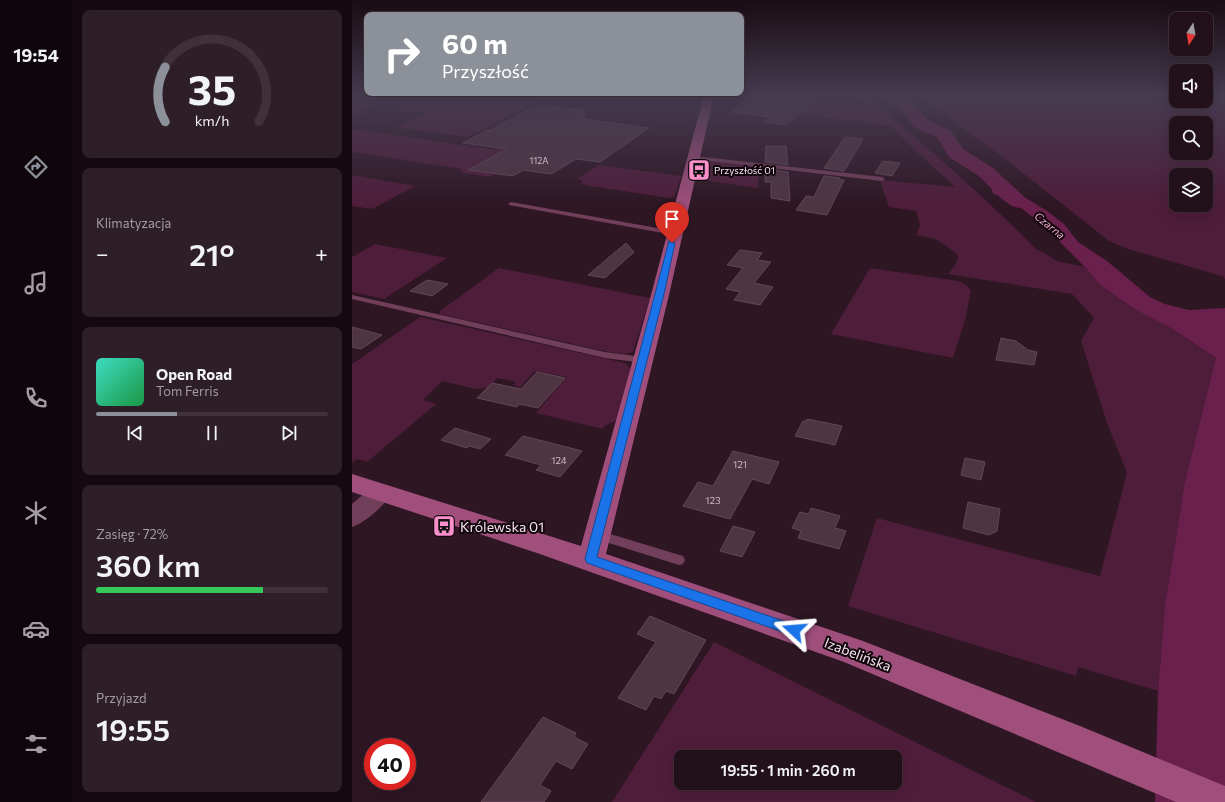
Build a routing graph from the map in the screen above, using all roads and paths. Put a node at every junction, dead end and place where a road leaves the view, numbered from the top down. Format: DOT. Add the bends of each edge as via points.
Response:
graph roads {
  1 [pos="700,132"];
  2 [pos="694,158"];
  3 [pos="882,179"];
  4 [pos="511,204"];
  5 [pos="674,233"];
  6 [pos="352,297"];
  7 [pos="643,360"];
  8 [pos="352,483"];
  9 [pos="381,492"];
  10 [pos="352,518"];
  11 [pos="593,547"];
  12 [pos="679,560"];
  13 [pos="1219,802"];
  1 -- 2 [label="street"];
  2 -- 3 [label="lane"];
  2 -- 5 [label="street"];
  4 -- 5 [label="lane"];
  5 -- 7 [label="street"];
  6 -- 7 [label="lane" via="605,355"];
  7 -- 11 [label="street"];
  8 -- 9 [label="street, Izabelińska"];
  9 -- 10 [label="street"];
  9 -- 11 [label="street, Izabelińska"];
  11 -- 12 [label="lane"];
  11 -- 13 [label="street, Izabelińska" via="852,650"];
}
